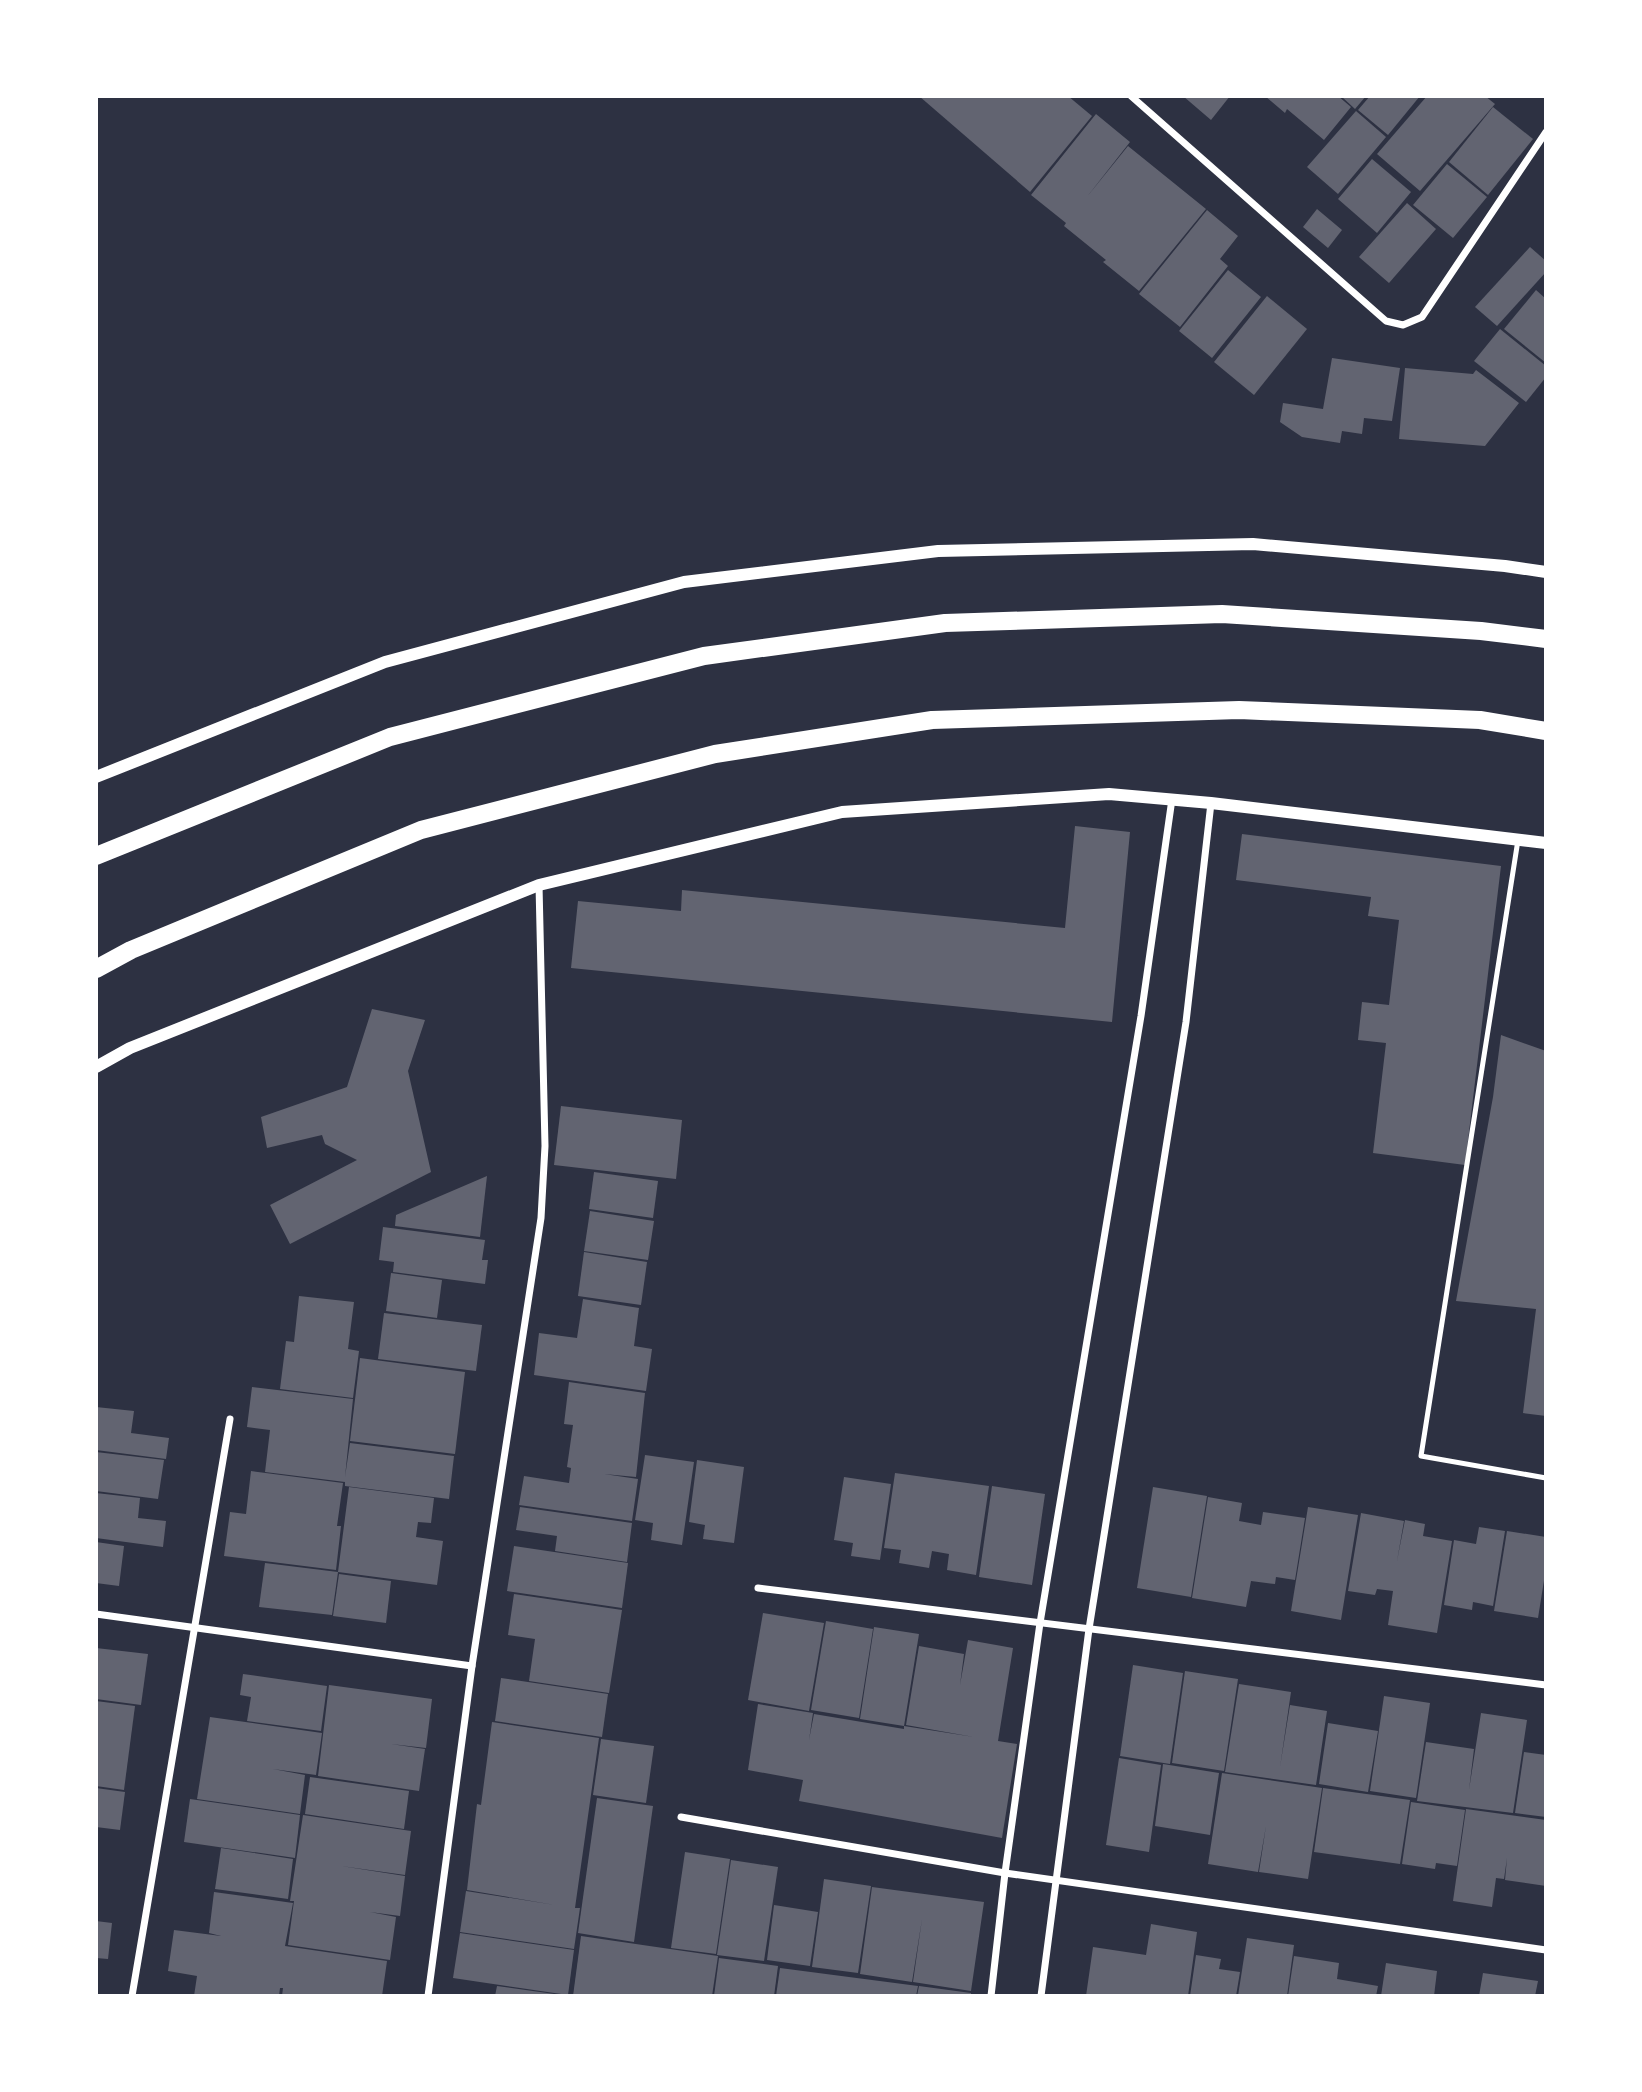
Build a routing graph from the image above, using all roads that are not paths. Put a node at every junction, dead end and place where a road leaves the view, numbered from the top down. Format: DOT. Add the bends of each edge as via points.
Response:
graph roads {
  1 [pos="1131,96"];
  2 [pos="1546,132"];
  3 [pos="1546,572"];
  4 [pos="1546,639"];
  5 [pos="1546,731"];
  6 [pos="96,777"];
  7 [pos="1172,799"];
  8 [pos="1211,803"];
  9 [pos="1518,840"];
  10 [pos="1546,843"];
  11 [pos="96,856"];
  12 [pos="538,885"];
  13 [pos="96,969"];
  14 [pos="96,1067"];
  15 [pos="230,1419"];
  16 [pos="1546,1478"];
  17 [pos="758,1588"];
  18 [pos="96,1614"];
  19 [pos="1040,1623"];
  20 [pos="196,1628"];
  21 [pos="1089,1629"];
  22 [pos="472,1665"];
  23 [pos="1546,1685"];
  24 [pos="681,1817"];
  25 [pos="1006,1873"];
  26 [pos="1055,1880"];
  27 [pos="1546,1950"];
  28 [pos="132,1996"];
  29 [pos="428,1996"];
  30 [pos="991,1996"];
  31 [pos="1041,1996"];
  1 -- 2 [label="street" via="1386,321 1403,325 1422,317"];
  3 -- 6 [label="street" via="1253,544 938,551 684,582 385,662"];
  4 -- 11 [label="main road" via="1222,614 945,623 704,656 390,737"];
  5 -- 13 [label="main road" via="1480,720 1239,710 932,720 715,754 422,830 131,950"];
  7 -- 8 [label="street"];
  7 -- 12 [label="street" via="1109,794 842,812"];
  7 -- 19 [label="street" via="1141,1016"];
  8 -- 9 [label="street"];
  8 -- 21 [label="street" via="1186,1022"];
  9 -- 10 [label="street"];
  9 -- 16 [label="lane" via="1421,1456"];
  12 -- 14 [label="street" via="130,1048"];
  12 -- 22 [label="street" via="545,1146 541,1219"];
  15 -- 20 [label="street"];
  17 -- 19 [label="street"];
  18 -- 20 [label="street"];
  19 -- 21 [label="street"];
  19 -- 25 [label="street"];
  20 -- 22 [label="street"];
  20 -- 28 [label="street"];
  21 -- 23 [label="street"];
  21 -- 26 [label="street"];
  22 -- 29 [label="street"];
  24 -- 25 [label="street"];
  25 -- 26 [label="street"];
  25 -- 30 [label="street"];
  26 -- 27 [label="street"];
  26 -- 31 [label="street"];
}
